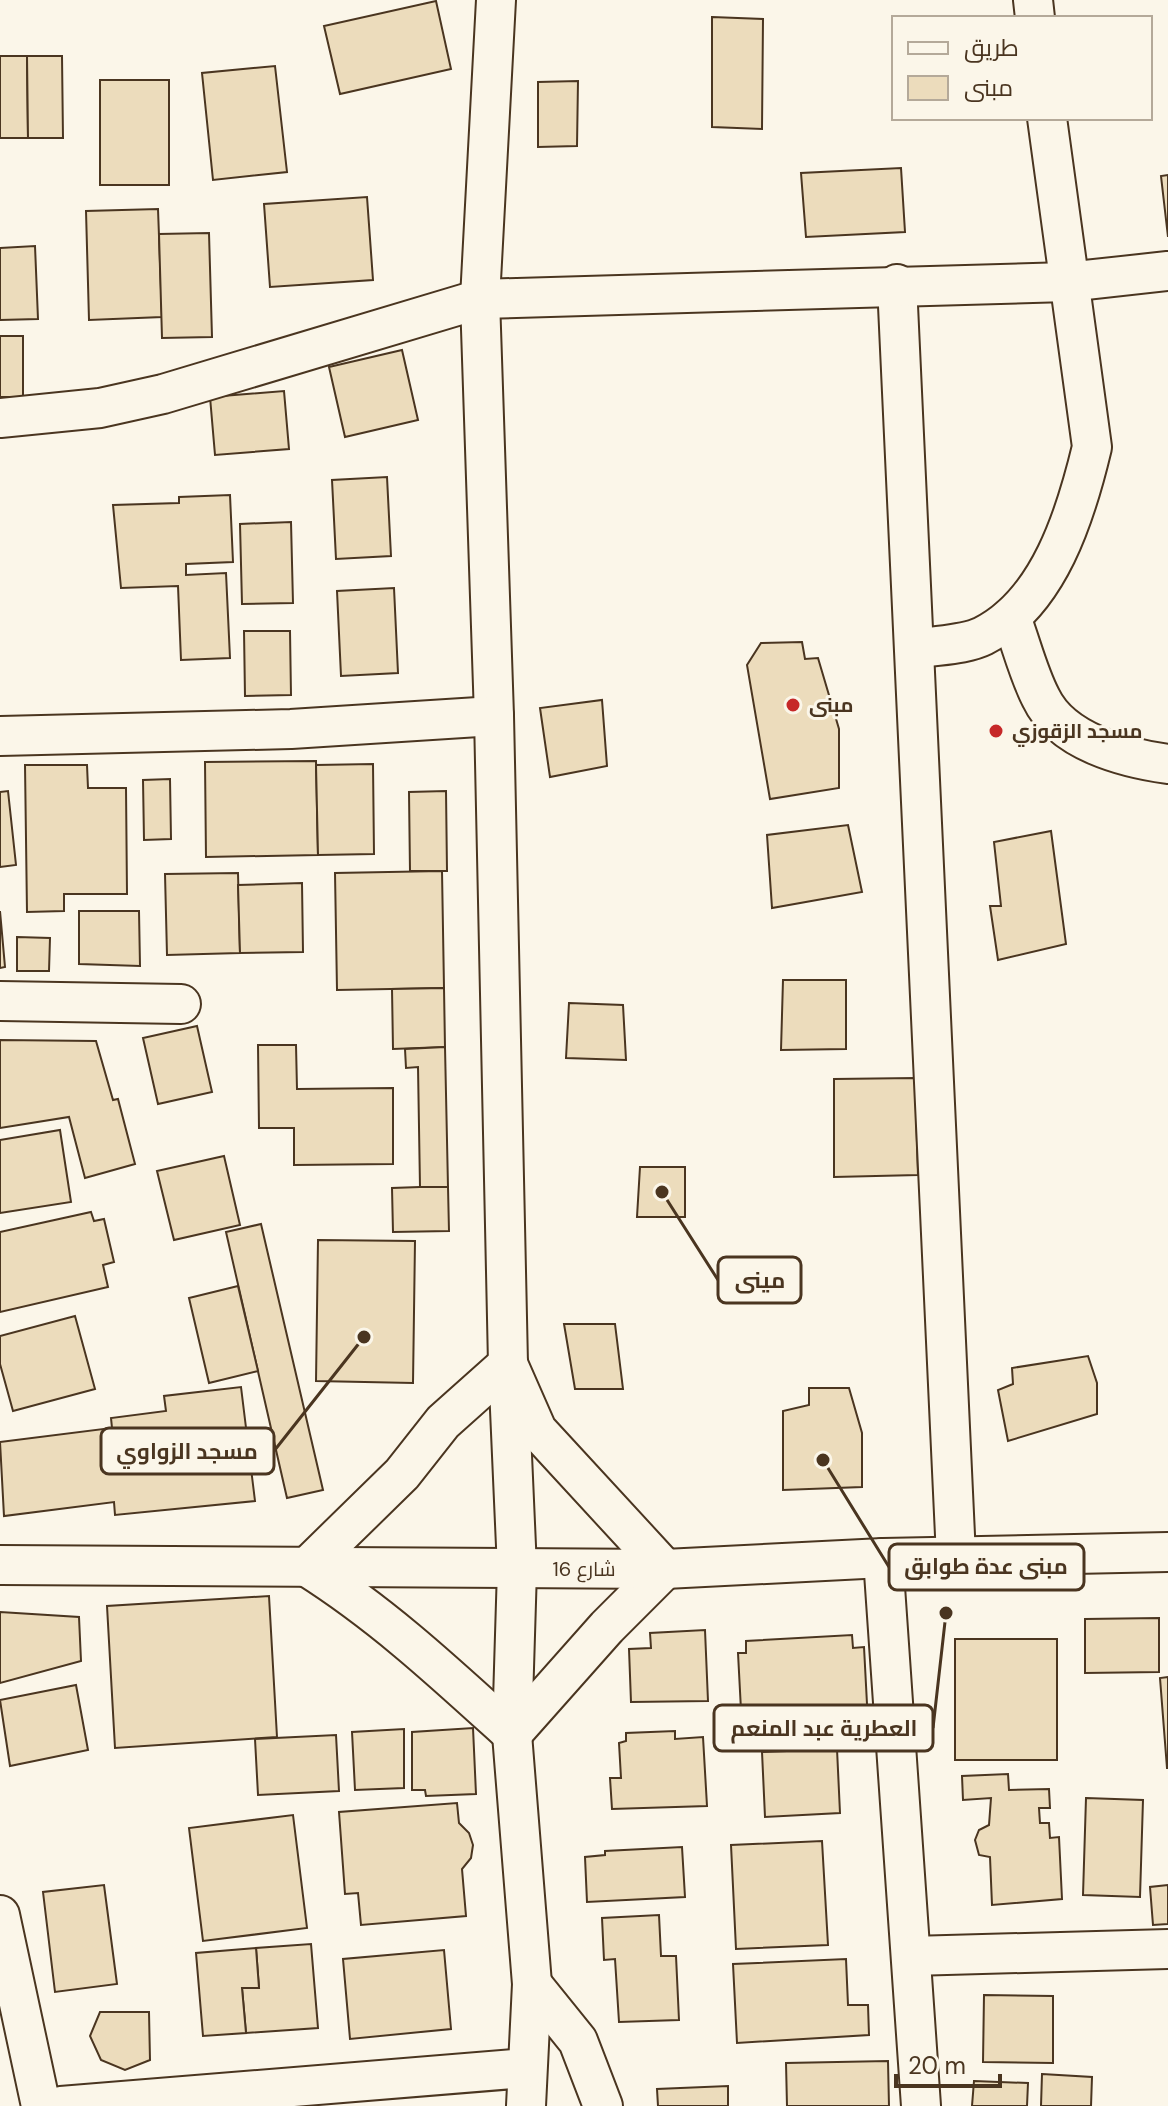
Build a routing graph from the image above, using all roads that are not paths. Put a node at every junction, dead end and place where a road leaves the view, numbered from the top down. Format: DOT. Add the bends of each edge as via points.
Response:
graph roads {
  1 [pos="496,0"];
  2 [pos="1047,120"];
  3 [pos="1168,271"];
  4 [pos="1067,282"];
  5 [pos="897,284"];
  6 [pos="480,299"];
  7 [pos="0,418"];
  8 [pos="1011,617"];
  9 [pos="916,649"];
  10 [pos="494,716"];
  11 [pos="0,736"];
  12 [pos="1168,764"];
  13 [pos="0,1001"];
  14 [pos="181,1004"];
  15 [pos="508,1364"];
  16 [pos="1168,1552"];
  17 [pos="956,1557"];
  18 [pos="883,1558"];
  19 [pos="0,1565"];
  20 [pos="307,1567"];
  21 [pos="517,1569"];
  22 [pos="665,1569"];
  23 [pos="512,1734"];
  24 [pos="0,1915"];
  25 [pos="1168,1949"];
  26 [pos="911,1956"];
  27 [pos="532,1984"];
  28 [pos="526,2068"];
  29 [pos="41,2106"];
  30 [pos="61,2106"];
  31 [pos="526,2106"];
  32 [pos="603,2106"];
  33 [pos="921,2106"];
  1 -- 6 [label="street"];
  2 -- 4 [label="street"];
  3 -- 4 [label="street"];
  4 -- 5 [label="street"];
  4 -- 8 [label="street" via="1092,447 1082,491 1045,576"];
  5 -- 6 [label="street"];
  5 -- 9 [label="street"];
  6 -- 7 [label="street" via="163,394 100,408"];
  6 -- 10 [label="street"];
  8 -- 9 [label="street" via="981,637"];
  8 -- 12 [label="street" via="1042,701 1067,726 1087,742 1123,757"];
  9 -- 17 [label="street"];
  10 -- 11 [label="street" via="291,729"];
  10 -- 15 [label="street"];
  13 -- 14 [label="street"];
  15 -- 20 [label="street" via="443,1422 402,1474"];
  15 -- 21 [label="street"];
  15 -- 22 [label="street" via="537,1430"];
  16 -- 17 [label="street, شارع 16"];
  17 -- 18 [label="street, شارع 16"];
  18 -- 22 [label="street, شارع 16"];
  18 -- 26 [label="street"];
  19 -- 20 [label="street, شارع 16"];
  20 -- 21 [label="street, شارع 16"];
  20 -- 23 [label="street" via="416,1646"];
  21 -- 22 [label="street, شارع 16"];
  21 -- 23 [label="street"];
  22 -- 23 [label="street"];
  23 -- 27 [label="street"];
  24 -- 29 [label="street"];
  25 -- 26 [label="street"];
  26 -- 33 [label="street"];
  27 -- 28 [label="street"];
  27 -- 32 [label="street" via="578,2041"];
  28 -- 30 [label="street"];
  28 -- 31 [label="street"];
}
